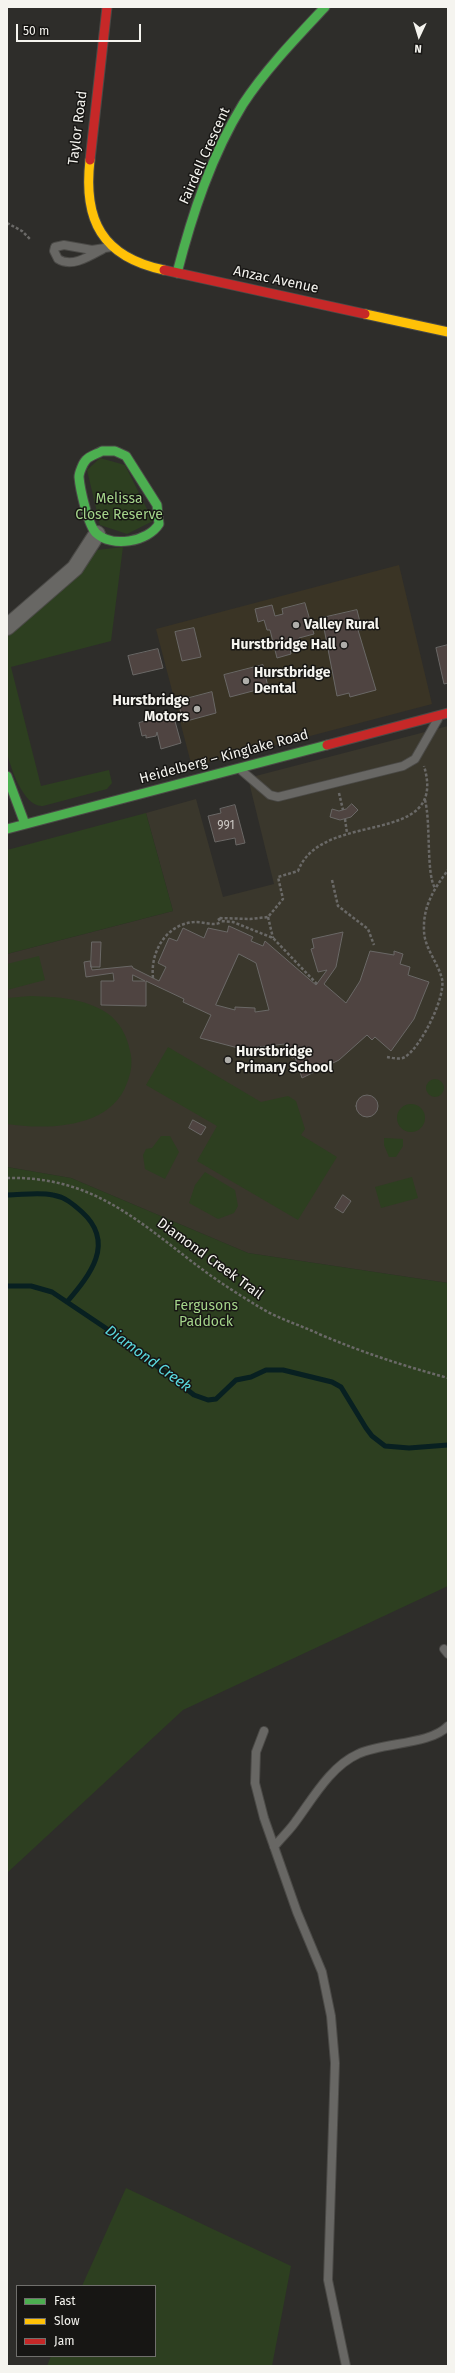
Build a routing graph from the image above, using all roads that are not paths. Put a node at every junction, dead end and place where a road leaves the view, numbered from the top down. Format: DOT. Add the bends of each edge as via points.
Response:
graph roads {
  1 [pos="107,7"];
  2 [pos="325,7"];
  3 [pos="114,247"];
  4 [pos="103,249"];
  5 [pos="177,273"];
  6 [pos="448,332"];
  7 [pos="97,534"];
  8 [pos="7,627"];
  9 [pos="444,714"];
  10 [pos="239,768"];
  11 [pos="7,776"];
  12 [pos="25,824"];
  13 [pos="7,829"];
  14 [pos="448,1726"];
  15 [pos="264,1731"];
  16 [pos="274,1847"];
  17 [pos="346,2366"];
  1 -- 3 [label="street, Taylor Road" via="87,186 94,218 99,229"];
  2 -- 5 [label="street, Fairdell Crescent" via="266,74 235,118 215,159 191,224"];
  3 -- 4 [label="lane"];
  3 -- 5 [label="street, Anzac Avenue" via="136,262"];
  4 -- 4 [label="lane" via="69,263 58,259 54,251 55,247 61,245 87,250"];
  5 -- 6 [label="street, Anzac Avenue"];
  7 -- 7 [label="street" via="88,518 79,476 83,465 90,457 102,451 115,451 132,462 157,505 159,524 148,536 136,540 113,540"];
  7 -- 8 [label="street" via="75,568"];
  9 -- 10 [label="street, Heidelberg – Kinglake Road"];
  9 -- 10 [label="lane" via="417,756 403,766 278,797 270,795"];
  10 -- 12 [label="street, Heidelberg – Kinglake Road"];
  11 -- 12 [label="street"];
  12 -- 13 [label="street, Heidelberg – Kinglake Road"];
  14 -- 16 [label="lane" via="432,1736 381,1746 358,1754 343,1764 317,1792"];
  15 -- 16 [label="lane" via="256,1752 255,1783"];
  16 -- 17 [label="lane" via="322,1972 332,2016 335,2063 328,2280"];
}
